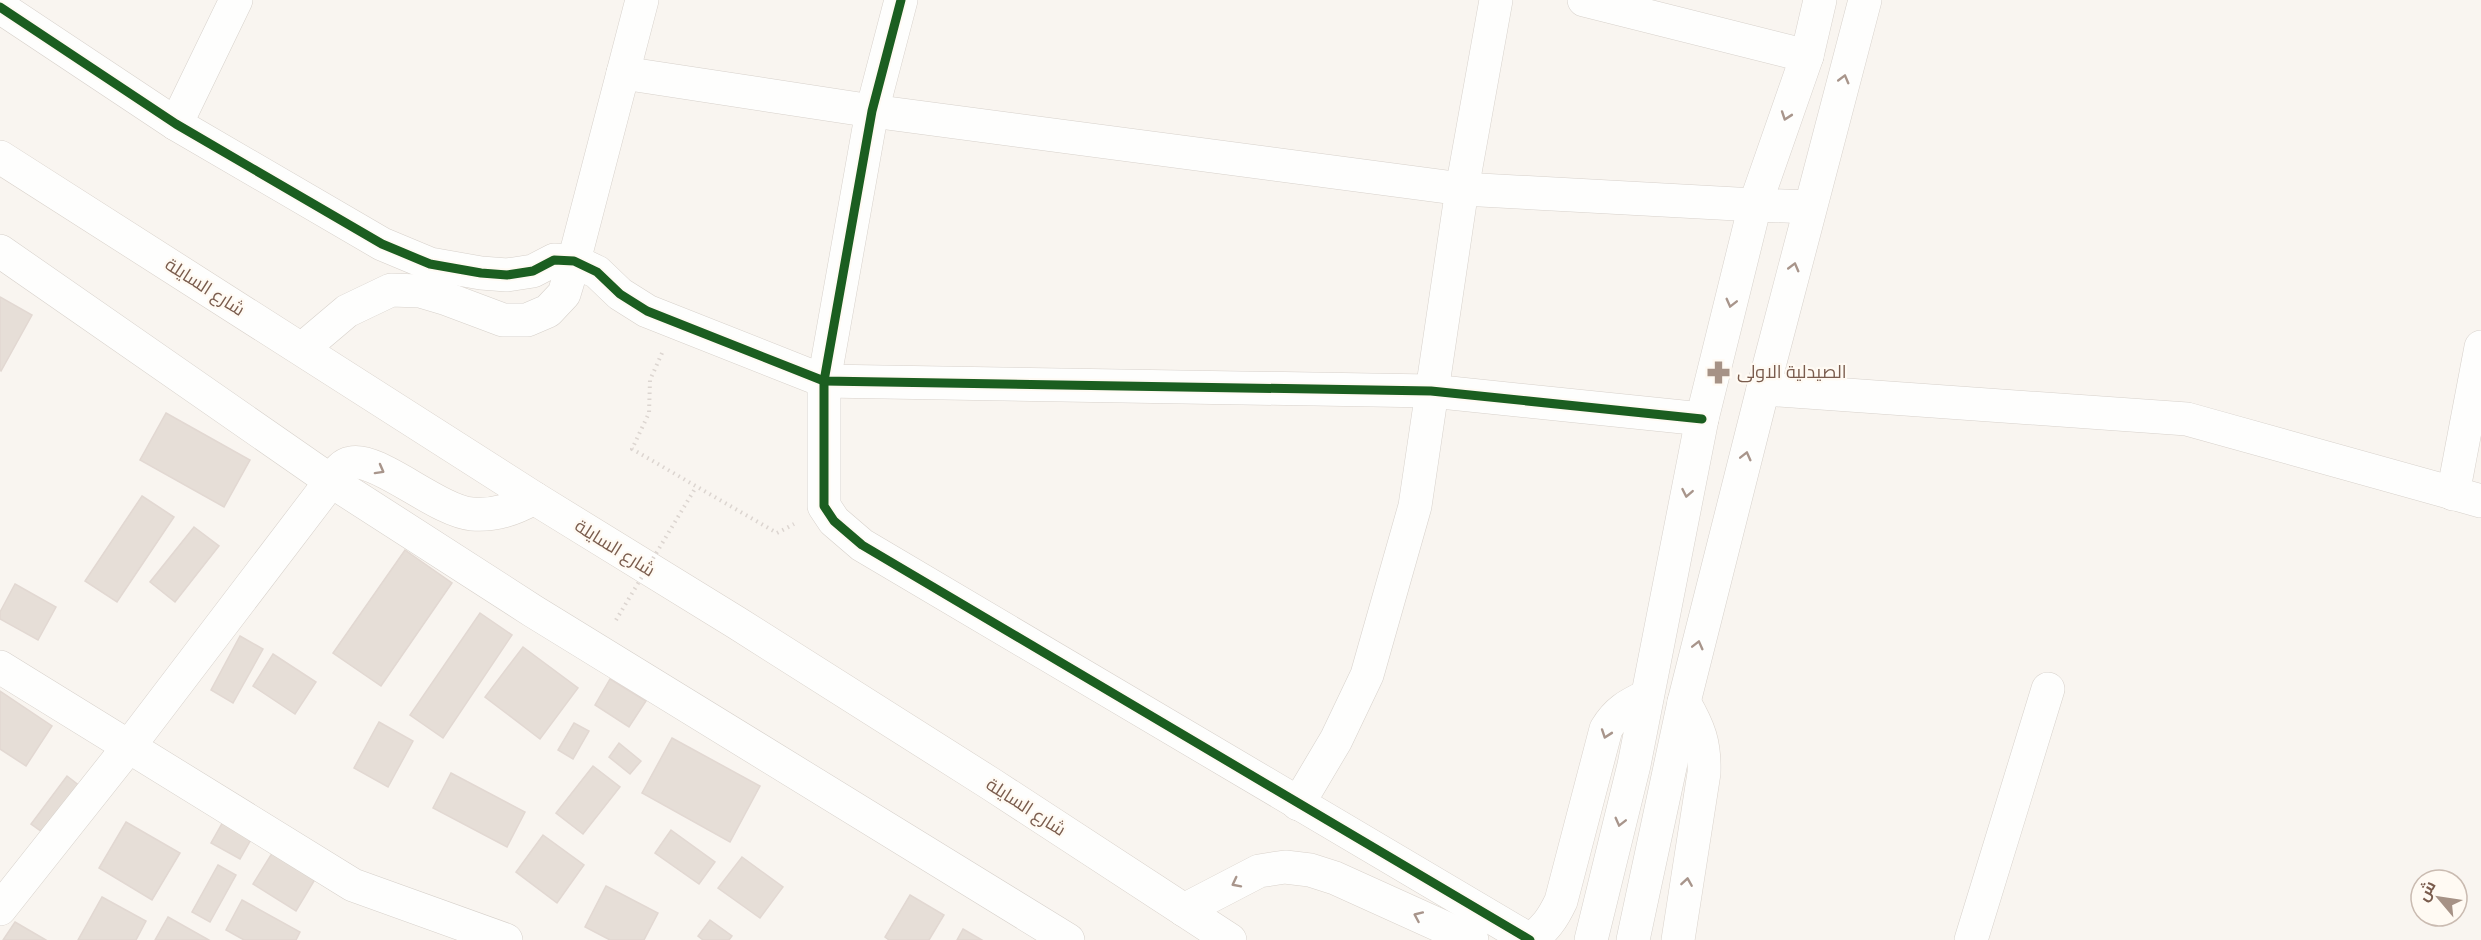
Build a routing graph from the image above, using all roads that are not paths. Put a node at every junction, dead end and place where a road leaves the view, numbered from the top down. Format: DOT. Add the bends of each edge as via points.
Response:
graph roads {
  1 [pos="236,0"];
  2 [pos="642,0"];
  3 [pos="901,0"];
  4 [pos="1496,0"];
  5 [pos="1584,0"];
  6 [pos="1820,0"];
  7 [pos="1865,0"];
  8 [pos="0,7"];
  9 [pos="1807,56"];
  10 [pos="623,74"];
  11 [pos="872,111"];
  12 [pos="176,124"];
  13 [pos="0,157"];
  14 [pos="1462,189"];
  15 [pos="1755,205"];
  16 [pos="1810,207"];
  17 [pos="0,251"];
  18 [pos="574,261"];
  19 [pos="2481,347"];
  20 [pos="302,349"];
  21 [pos="824,381"];
  22 [pos="1762,389"];
  23 [pos="1431,391"];
  24 [pos="1702,419"];
  25 [pos="331,481"];
  26 [pos="534,498"];
  27 [pos="2467,498"];
  28 [pos="0,667"];
  29 [pos="2048,689"];
  30 [pos="1647,696"];
  31 [pos="1684,702"];
  32 [pos="130,745"];
  33 [pos="1298,804"];
  34 [pos="0,909"];
  35 [pos="1184,910"];
  36 [pos="506,940"];
  37 [pos="1068,940"];
  38 [pos="1230,940"];
  39 [pos="1472,940"];
  40 [pos="1529,940"];
  41 [pos="1591,940"];
  42 [pos="1633,940"];
  43 [pos="1678,940"];
  44 [pos="1971,940"];
  1 -- 12 [label="street"];
  2 -- 10 [label="street"];
  3 -- 11 [label="street"];
  4 -- 14 [label="street"];
  5 -- 9 [label="street"];
  6 -- 9 [label="street"];
  16 -- 7 [label="street, one-way"];
  8 -- 12 [label="street"];
  9 -- 15 [label="street, one-way"];
  10 -- 11 [label="street"];
  10 -- 18 [label="street"];
  11 -- 14 [label="street"];
  11 -- 21 [label="street"];
  12 -- 18 [label="street" via="382,244 430,264 507,275 533,271 554,260"];
  13 -- 20 [label="street, شارع السايلة"];
  14 -- 15 [label="street"];
  14 -- 23 [label="street"];
  15 -- 16 [label="street"];
  15 -- 24 [label="street, one-way"];
  22 -- 16 [label="street, one-way"];
  17 -- 25 [label="street"];
  18 -- 20 [label="street" via="564,294 548,311 527,320 503,320 420,291 391,290 347,311"];
  18 -- 21 [label="street" via="597,272 620,294 647,311"];
  19 -- 27 [label="street"];
  20 -- 26 [label="street, شارع السايلة"];
  21 -- 23 [label="street"];
  21 -- 33 [label="street" via="824,506 847,534"];
  22 -- 27 [label="street" via="2187,419"];
  31 -- 22 [label="street, one-way"];
  23 -- 24 [label="street"];
  23 -- 33 [label="street" via="1415,506 1367,675 1336,740"];
  24 -- 30 [label="street, one-way"];
  25 -- 26 [label="street, one-way" via="348,463 365,463 450,509 471,514 493,514"];
  25 -- 32 [label="street"];
  25 -- 37 [label="street" via="542,617"];
  26 -- 35 [label="street, شارع السايلة" via="737,623"];
  28 -- 32 [label="street"];
  29 -- 44 [label="street"];
  30 -- 40 [label="street, one-way" via="1614,715 1606,729 1561,901 1553,918"];
  30 -- 41 [label="street, one-way"];
  31 -- 42 [label="street"];
  43 -- 31 [label="street, one-way" via="1705,752 1699,728"];
  32 -- 34 [label="street"];
  32 -- 36 [label="street" via="353,885"];
  33 -- 40 [label="street"];
  35 -- 38 [label="street, شارع السايلة"];
  39 -- 35 [label="street, one-way" via="1335,878 1285,867 1259,871"];
}
